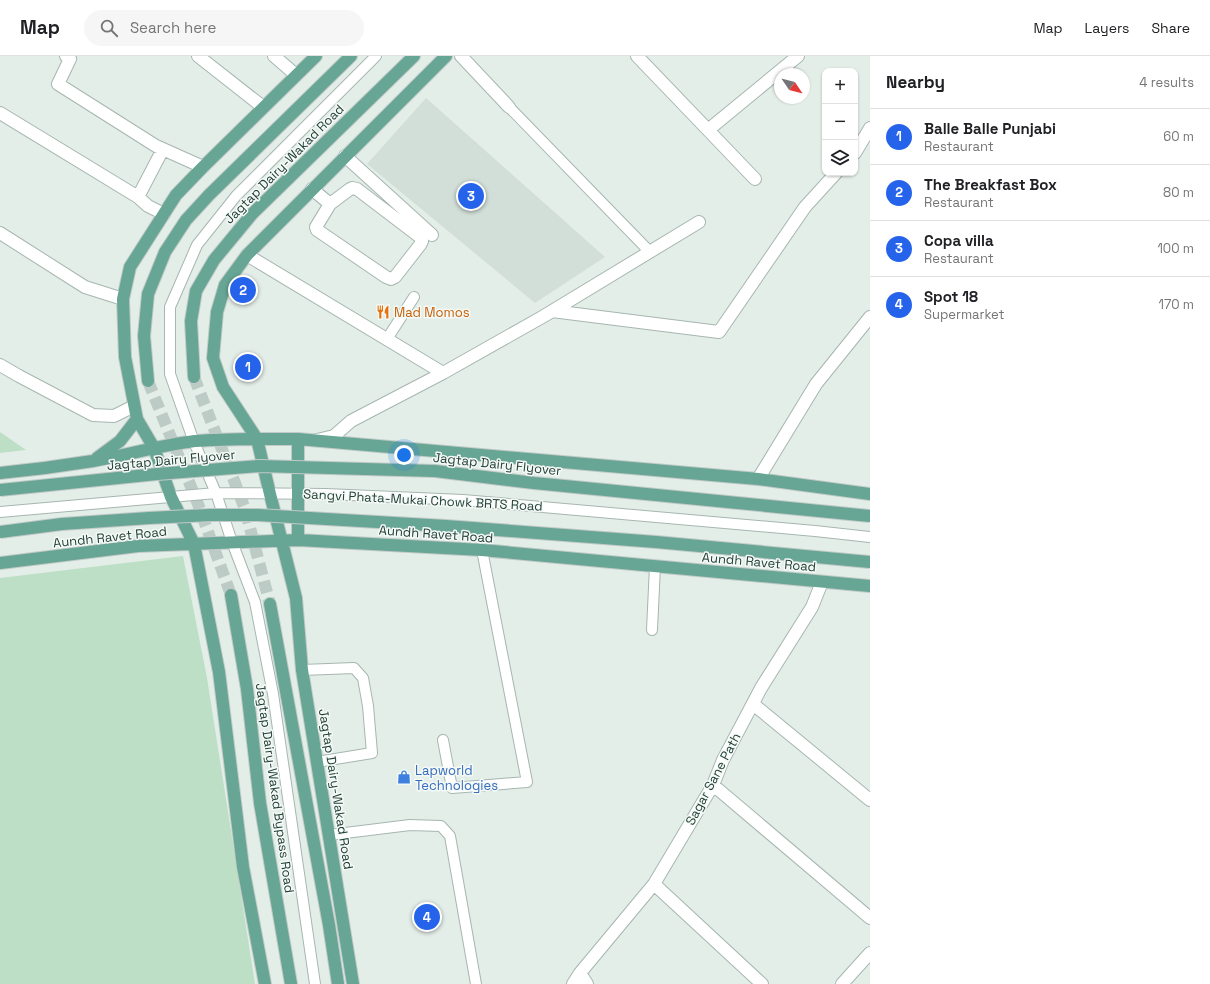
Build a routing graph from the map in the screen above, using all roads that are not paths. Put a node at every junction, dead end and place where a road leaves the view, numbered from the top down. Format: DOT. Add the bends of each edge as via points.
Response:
graph roads {
  1 [pos="66,56"];
  2 [pos="198,56"];
  3 [pos="274,56"];
  4 [pos="316,56"];
  5 [pos="351,56"];
  6 [pos="376,56"];
  7 [pos="414,56"];
  8 [pos="446,56"];
  9 [pos="461,56"];
  10 [pos="798,56"];
  11 [pos="644,58"];
  12 [pos="296,75"];
  13 [pos="263,107"];
  14 [pos="509,107"];
  15 [pos="0,113"];
  16 [pos="870,128"];
  17 [pos="708,130"];
  18 [pos="858,148"];
  19 [pos="163,149"];
  20 [pos="346,156"];
  21 [pos="202,167"];
  22 [pos="833,176"];
  23 [pos="755,178"];
  24 [pos="312,188"];
  25 [pos="138,198"];
  26 [pos="330,204"];
  27 [pos="164,214"];
  28 [pos="699,222"];
  29 [pos="0,233"];
  30 [pos="432,235"];
  31 [pos="650,252"];
  32 [pos="247,255"];
  33 [pos="414,296"];
  34 [pos="123,299"];
  35 [pos="552,311"];
  36 [pos="870,317"];
  37 [pos="387,339"];
  38 [pos="0,365"];
  39 [pos="443,373"];
  40 [pos="194,377"];
  41 [pos="148,381"];
  42 [pos="134,406"];
  43 [pos="137,419"];
  44 [pos="257,438"];
  45 [pos="298,439"];
  46 [pos="317,440"];
  47 [pos="194,442"];
  48 [pos="154,448"];
  49 [pos="94,461"];
  50 [pos="0,473"];
  51 [pos="758,479"];
  52 [pos="0,490"];
  53 [pos="216,493"];
  54 [pos="298,493"];
  55 [pos="270,494"];
  56 [pos="870,494"];
  57 [pos="171,497"];
  58 [pos="0,512"];
  59 [pos="870,516"];
  60 [pos="0,532"];
  61 [pos="870,538"];
  62 [pos="298,540"];
  63 [pos="282,541"];
  64 [pos="232,542"];
  65 [pos="194,544"];
  66 [pos="482,550"];
  67 [pos="870,562"];
  68 [pos="0,563"];
  69 [pos="655,566"];
  70 [pos="822,582"];
  71 [pos="870,586"];
  72 [pos="231,595"];
  73 [pos="270,604"];
  74 [pos="652,630"];
  75 [pos="302,670"];
  76 [pos="753,704"];
  77 [pos="443,740"];
  78 [pos="317,762"];
  79 [pos="713,785"];
  80 [pos="870,800"];
  81 [pos="329,836"];
  82 [pos="654,884"];
  83 [pos="870,918"];
  84 [pos="870,953"];
  85 [pos="580,973"];
  86 [pos="265,984"];
  87 [pos="291,984"];
  88 [pos="315,984"];
  89 [pos="338,984"];
  90 [pos="353,984"];
  91 [pos="476,984"];
  92 [pos="573,984"];
  93 [pos="587,984"];
  94 [pos="762,984"];
  95 [pos="842,984"];
  1 -- 19 [label="street" via="70,59 58,84"];
  2 -- 13 [label="street"];
  3 -- 12 [label="street"];
  4 -- 12 [label="main road"];
  5 -- 41 [label="main road" via="186,220 165,252 148,294 144,336"];
  6 -- 47 [label="lane" via="236,196 197,245 170,307 170,374"];
  7 -- 40 [label="main road, Jagtap Dairy-Wakad Road" via="252,214 214,260 196,291 191,320"];
  8 -- 20 [label="main road, Jagtap Dairy-Wakad Road"];
  9 -- 14 [label="street"];
  10 -- 17 [label="street"];
  11 -- 17 [label="street"];
  12 -- 13 [label="main road"];
  13 -- 21 [label="main road"];
  14 -- 31 [label="lane"];
  15 -- 25 [label="street"];
  16 -- 18 [label="street"];
  17 -- 23 [label="street"];
  19 -- 21 [label="street"];
  19 -- 25 [label="street"];
  20 -- 24 [label="main road, Jagtap Dairy-Wakad Road"];
  20 -- 30 [label="street"];
  21 -- 27 [label="main road" via="176,195"];
  22 -- 35 [label="street" via="805,207 720,332"];
  24 -- 26 [label="street"];
  24 -- 32 [label="main road, Jagtap Dairy-Wakad Road"];
  25 -- 27 [label="street"];
  26 -- 26 [label="street" via="316,227 317,230 386,277 395,278 422,241 357,189 350,189"];
  27 -- 34 [label="main road" via="130,267"];
  28 -- 31 [label="street"];
  29 -- 34 [label="street" via="85,286"];
  31 -- 35 [label="street"];
  32 -- 37 [label="street"];
  32 -- 44 [label="main road, Jagtap Dairy-Wakad Road" via="226,286 217,312 213,358 224,387"];
  33 -- 37 [label="lane"];
  34 -- 42 [label="main road" via="125,357"];
  35 -- 39 [label="street"];
  36 -- 51 [label="street" via="816,384"];
  37 -- 39 [label="street"];
  38 -- 42 [label="street" via="93,415 114,416"];
  39 -- 46 [label="street" via="351,421 334,436"];
  42 -- 43 [label="main road"];
  43 -- 48 [label="main road"];
  43 -- 49 [label="main road" via="120,441"];
  44 -- 45 [label="main road"];
  44 -- 47 [label="main road"];
  44 -- 55 [label="main road, Jagtap Dairy-Wakad Road"];
  45 -- 46 [label="main road"];
  45 -- 54 [label="main road"];
  46 -- 51 [label="main road"];
  47 -- 48 [label="main road"];
  47 -- 53 [label="lane"];
  48 -- 49 [label="main road"];
  48 -- 57 [label="main road"];
  49 -- 50 [label="main road"];
  51 -- 56 [label="main road"];
  52 -- 59 [label="main road, Jagtap Dairy Flyover, bridge" via="259,466 435,471"];
  53 -- 55 [label="lane, Sangvi Phata-Mukai Chowk BRTS Road"];
  53 -- 57 [label="lane, Sangvi Phata-Mukai Chowk BRTS Road"];
  53 -- 64 [label="lane"];
  54 -- 55 [label="lane, Sangvi Phata-Mukai Chowk BRTS Road"];
  54 -- 61 [label="lane, Sangvi Phata-Mukai Chowk BRTS Road" via="463,500"];
  54 -- 62 [label="main road"];
  55 -- 63 [label="main road, Jagtap Dairy-Wakad Road"];
  57 -- 58 [label="lane, Sangvi Phata-Mukai Chowk BRTS Road"];
  57 -- 65 [label="main road"];
  60 -- 67 [label="main road, bridge" via="133,519 258,515 656,542"];
  62 -- 63 [label="main road, Aundh Ravet Road"];
  62 -- 66 [label="main road, Aundh Ravet Road"];
  63 -- 64 [label="main road, Aundh Ravet Road"];
  63 -- 75 [label="main road, Jagtap Dairy-Wakad Road" via="296,598"];
  64 -- 65 [label="main road, Aundh Ravet Road"];
  64 -- 88 [label="lane" via="255,602 271,687"];
  65 -- 68 [label="main road, Aundh Ravet Road" via="138,546"];
  65 -- 86 [label="main road" via="219,672 243,867"];
  66 -- 69 [label="main road, Aundh Ravet Road"];
  66 -- 77 [label="lane" via="527,782 452,788"];
  69 -- 70 [label="main road, Aundh Ravet Road"];
  69 -- 74 [label="lane"];
  70 -- 71 [label="main road, Aundh Ravet Road"];
  70 -- 76 [label="street, Sagar Sane Path" via="812,607"];
  72 -- 87 [label="main road, Jagtap Dairy-Wakad Bypass Road" via="247,689 260,804"];
  73 -- 89 [label="main road"];
  75 -- 78 [label="main road, Jagtap Dairy-Wakad Road"];
  75 -- 78 [label="lane" via="354,668 363,678 368,706 372,753"];
  76 -- 79 [label="street, Sagar Sane Path" via="722,760"];
  76 -- 80 [label="street"];
  78 -- 81 [label="main road, Jagtap Dairy-Wakad Road"];
  79 -- 82 [label="street, Sagar Sane Path"];
  79 -- 83 [label="street"];
  81 -- 90 [label="main road, Jagtap Dairy-Wakad Road"];
  81 -- 91 [label="lane" via="410,825 441,826 450,836"];
  82 -- 85 [label="street, Sagar Sane Path"];
  82 -- 94 [label="street"];
  84 -- 95 [label="street"];
  85 -- 92 [label="street, Sagar Sane Path"];
  85 -- 93 [label="street"];
}
